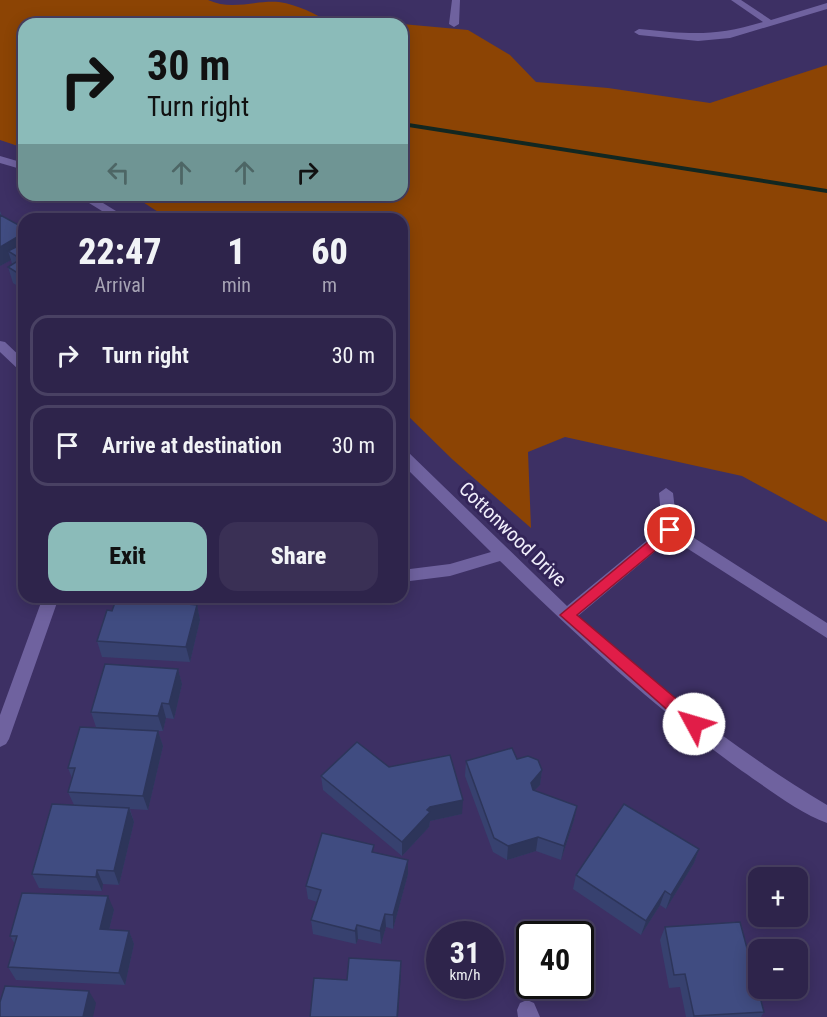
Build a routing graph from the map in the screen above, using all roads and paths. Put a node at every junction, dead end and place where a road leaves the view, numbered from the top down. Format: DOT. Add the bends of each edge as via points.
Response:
graph roads {
  1 [pos="456,0"];
  2 [pos="735,0"];
  3 [pos="827,6"];
  4 [pos="770,23"];
  5 [pos="454,24"];
  6 [pos="639,32"];
  7 [pos="0,159"];
  8 [pos="18,165"];
  9 [pos="92,201"];
  10 [pos="113,213"];
  11 [pos="0,345"];
  12 [pos="18,362"];
  13 [pos="408,461"];
  14 [pos="666,493"];
  15 [pos="670,530"];
  16 [pos="501,555"];
  17 [pos="408,575"];
  18 [pos="49,603"];
  19 [pos="567,615"];
  20 [pos="827,631"];
  21 [pos="0,739"];
  22 [pos="827,815"];
  1 -- 5 [label="street"];
  2 -- 4 [label="street"];
  3 -- 4 [label="street"];
  4 -- 6 [label="street" via="730,35 698,38"];
  7 -- 8 [label="street"];
  9 -- 10 [label="street"];
  11 -- 12 [label="street"];
  13 -- 16 [label="street, Cottonwood Drive"];
  14 -- 15 [label="street"];
  15 -- 19 [label="street"];
  15 -- 20 [label="street"];
  16 -- 17 [label="street" via="450,570"];
  16 -- 19 [label="street, Cottonwood Drive"];
  18 -- 21 [label="street"];
  19 -- 22 [label="street, Cottonwood Drive" via="694,724"];
}
